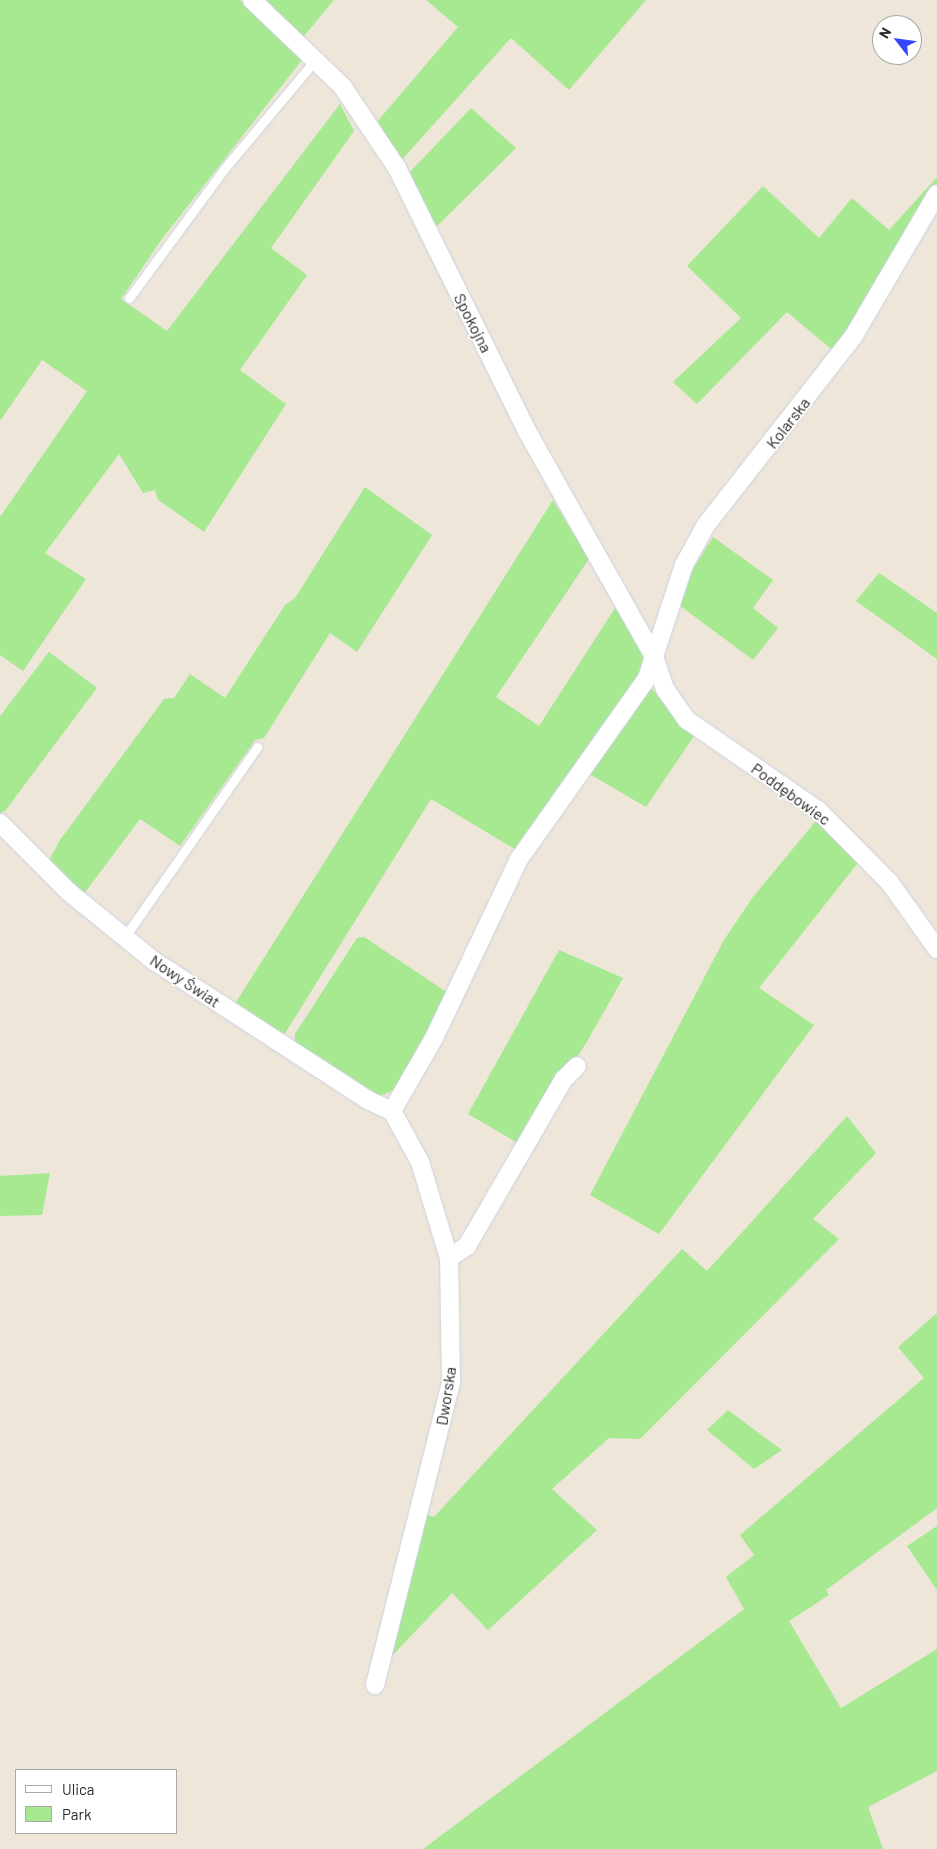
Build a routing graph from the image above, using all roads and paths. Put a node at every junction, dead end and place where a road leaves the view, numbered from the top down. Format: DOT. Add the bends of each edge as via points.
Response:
graph roads {
  1 [pos="252,0"];
  2 [pos="315,60"];
  3 [pos="937,194"];
  4 [pos="129,298"];
  5 [pos="656,665"];
  6 [pos="257,747"];
  7 [pos="0,823"];
  8 [pos="124,938"];
  9 [pos="937,949"];
  10 [pos="577,1066"];
  11 [pos="392,1111"];
  12 [pos="448,1258"];
  13 [pos="375,1685"];
  1 -- 2 [label="street, Spokojna"];
  2 -- 4 [label="lane" via="218,177"];
  2 -- 5 [label="street, Spokojna" via="342,86 397,168 528,433"];
  3 -- 5 [label="street, Kolarska" via="853,337 706,525 684,565"];
  5 -- 9 [label="street, Poddębowiec" via="665,689 687,720 819,811 890,883"];
  5 -- 11 [label="street, Kolarska" via="518,859 434,1038"];
  6 -- 8 [label="lane"];
  7 -- 8 [label="street, Nowy Świat" via="69,892"];
  8 -- 11 [label="street, Nowy Świat" via="368,1100"];
  10 -- 12 [label="street" via="564,1079 467,1246"];
  11 -- 12 [label="street, Dworska" via="420,1162"];
  12 -- 13 [label="street, Dworska" via="451,1382"];
}
